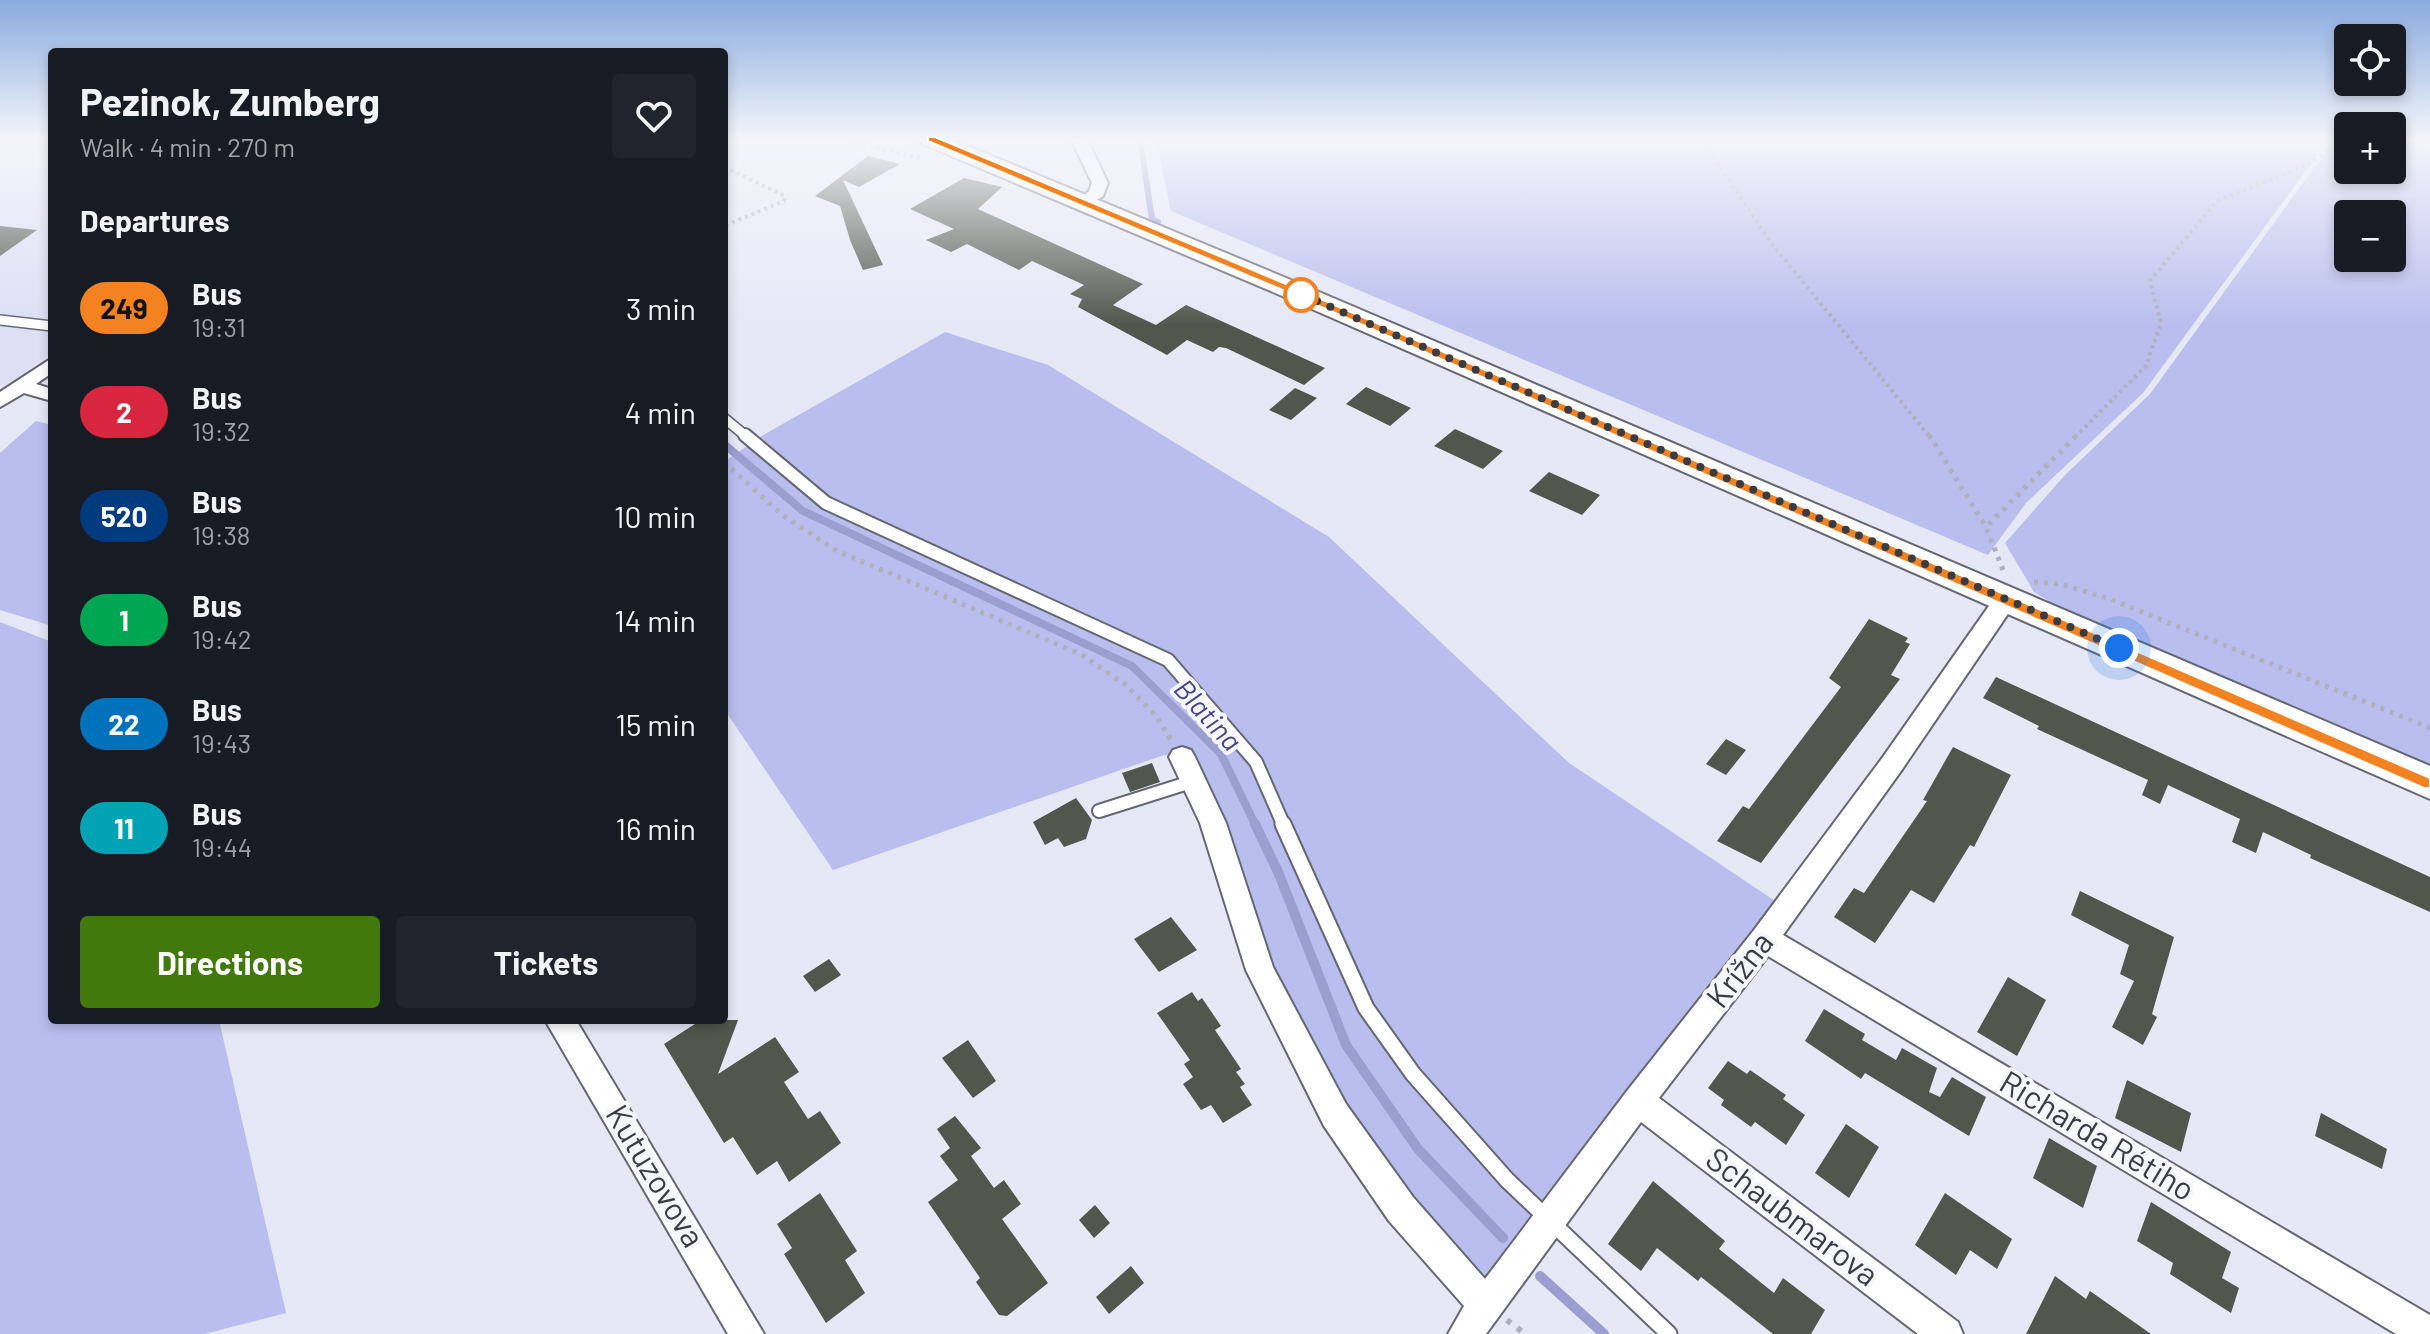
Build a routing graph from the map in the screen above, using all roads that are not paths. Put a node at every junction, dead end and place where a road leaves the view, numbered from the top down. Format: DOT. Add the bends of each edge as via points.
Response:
graph roads {
  1 [pos="1085,202"];
  2 [pos="0,320"];
  3 [pos="48,326"];
  4 [pos="48,367"];
  5 [pos="23,387"];
  6 [pos="48,394"];
  7 [pos="0,401"];
  8 [pos="728,421"];
  9 [pos="2005,591"];
  10 [pos="1188,769"];
  11 [pos="2430,783"];
  12 [pos="1099,811"];
  13 [pos="1764,939"];
  14 [pos="562,1024"];
  15 [pos="1638,1101"];
  16 [pos="1544,1226"];
  17 [pos="1490,1301"];
  18 [pos="747,1334"];
  19 [pos="1465,1334"];
  20 [pos="1669,1334"];
  21 [pos="1946,1334"];
  22 [pos="2429,1334"];
  1 -- 9 [label="main road"];
  2 -- 3 [label="lane"];
  4 -- 5 [label="street"];
  5 -- 6 [label="street"];
  5 -- 7 [label="street"];
  8 -- 16 [label="lane" via="826,503 1168,660 1256,762 1366,1008 1413,1074"];
  9 -- 11 [label="main road"];
  9 -- 13 [label="street, Krížna" via="1892,764"];
  10 -- 12 [label="lane"];
  10 -- 17 [label="street" via="1213,823 1260,970 1335,1115 1401,1209"];
  13 -- 15 [label="street, Krížna"];
  13 -- 22 [label="street, Richarda Rétiho"];
  14 -- 18 [label="street, Kutuzovova"];
  15 -- 16 [label="street, Krížna"];
  15 -- 21 [label="street, Schaubmarova"];
  16 -- 17 [label="street, Krížna"];
  16 -- 20 [label="lane"];
  17 -- 19 [label="street, Krížna"];
}
